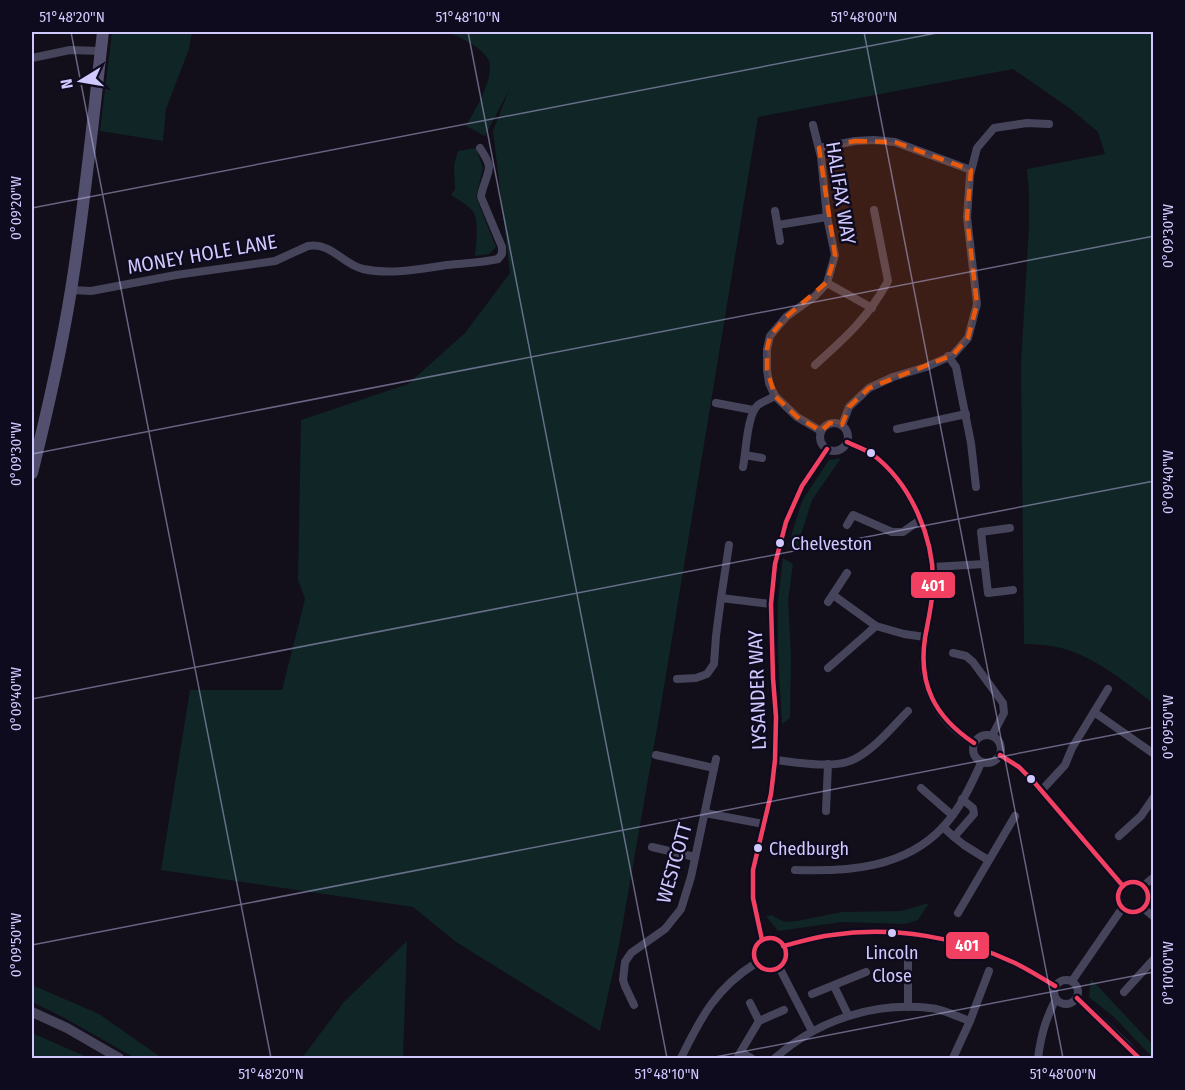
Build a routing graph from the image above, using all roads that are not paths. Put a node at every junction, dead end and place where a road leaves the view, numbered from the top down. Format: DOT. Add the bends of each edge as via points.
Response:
graph roads {
  1 [pos="103,32"];
  2 [pos="101,51"];
  3 [pos="32,58"];
  4 [pos="1048,124"];
  5 [pos="813,125"];
  6 [pos="480,148"];
  7 [pos="819,148"];
  8 [pos="971,170"];
  9 [pos="874,210"];
  10 [pos="775,211"];
  11 [pos="827,217"];
  12 [pos="778,225"];
  13 [pos="780,241"];
  14 [pos="826,283"];
  15 [pos="71,290"];
  16 [pos="872,308"];
  17 [pos="948,356"];
  18 [pos="815,365"];
  19 [pos="775,396"];
  20 [pos="716,403"];
  21 [pos="753,410"];
  22 [pos="966,414"];
  23 [pos="842,425"];
  24 [pos="897,429"];
  25 [pos="821,431"];
  26 [pos="847,442"];
  27 [pos="828,449"];
  28 [pos="745,455"];
  29 [pos="762,458"];
  30 [pos="743,467"];
  31 [pos="32,473"];
  32 [pos="976,487"];
  33 [pos="920,520"];
  34 [pos="847,525"];
  35 [pos="1010,528"];
  36 [pos="729,545"];
  37 [pos="985,564"];
  38 [pos="932,567"];
  39 [pos="847,573"];
  40 [pos="1013,590"];
  41 [pos="722,598"];
  42 [pos="771,604"];
  43 [pos="876,626"];
  44 [pos="925,638"];
  45 [pos="954,653"];
  46 [pos="828,668"];
  47 [pos="677,679"];
  48 [pos="1108,689"];
  49 [pos="908,711"];
  50 [pos="1094,712"];
  51 [pos="992,736"];
  52 [pos="974,743"];
  53 [pos="1154,754"];
  54 [pos="1000,755"];
  55 [pos="656,756"];
  56 [pos="776,760"];
  57 [pos="981,763"];
  58 [pos="828,764"];
  59 [pos="921,788"];
  60 [pos="1041,791"];
  61 [pos="1154,797"];
  62 [pos="962,799"];
  63 [pos="826,811"];
  64 [pos="705,813"];
  65 [pos="952,815"];
  66 [pos="1015,816"];
  67 [pos="764,824"];
  68 [pos="943,827"];
  69 [pos="1119,836"];
  70 [pos="954,837"];
  71 [pos="652,847"];
  72 [pos="695,857"];
  73 [pos="988,860"];
  74 [pos="795,870"];
  75 [pos="1154,877"];
  76 [pos="1123,886"];
  77 [pos="1143,886"];
  78 [pos="1123,907"];
  79 [pos="1143,908"];
  80 [pos="958,913"];
  81 [pos="1154,917"];
  82 [pos="762,940"];
  83 [pos="783,946"];
  84 [pos="1154,959"];
  85 [pos="908,962"];
  86 [pos="756,963"];
  87 [pos="779,967"];
  88 [pos="989,971"];
  89 [pos="866,972"];
  90 [pos="1072,981"];
  91 [pos="834,986"];
  92 [pos="1055,986"];
  93 [pos="1124,992"];
  94 [pos="812,994"];
  95 [pos="1077,998"];
  96 [pos="1056,999"];
  97 [pos="750,1003"];
  98 [pos="634,1005"];
  99 [pos="908,1007"];
  100 [pos="784,1010"];
  101 [pos="32,1012"];
  102 [pos="848,1015"];
  103 [pos="759,1020"];
  104 [pos="970,1021"];
  105 [pos="812,1031"];
  106 [pos="739,1055"];
  107 [pos="119,1059"];
  108 [pos="681,1059"];
  109 [pos="752,1059"];
  110 [pos="775,1059"];
  111 [pos="953,1059"];
  112 [pos="1038,1059"];
  113 [pos="1139,1059"];
  1 -- 2 [label="main road"];
  2 -- 3 [label="street" via="70,50"];
  2 -- 15 [label="main road"];
  4 -- 8 [label="street" via="994,128 977,148"];
  5 -- 7 [label="street, HALIFAX WAY"];
  6 -- 15 [label="street, MONEY HOLE LANE" via="489,168 482,197 502,247 498,259 394,272 353,266 334,251 308,246 275,261 91,291"];
  7 -- 8 [label="street" via="855,141 895,142"];
  7 -- 11 [label="street, HALIFAX WAY"];
  8 -- 17 [label="street" via="967,217 977,304 968,338"];
  9 -- 16 [label="street" via="888,281"];
  10 -- 12 [label="street"];
  11 -- 12 [label="street"];
  11 -- 14 [label="street, HALIFAX WAY" via="835,255"];
  12 -- 13 [label="street"];
  14 -- 16 [label="street"];
  14 -- 19 [label="street, HALIFAX WAY" via="770,336 767,370"];
  15 -- 31 [label="main road"];
  16 -- 18 [label="street"];
  17 -- 22 [label="street" via="956,367"];
  17 -- 23 [label="street" via="869,388 849,407"];
  19 -- 21 [label="street"];
  19 -- 25 [label="street, HALIFAX WAY" via="796,417"];
  20 -- 21 [label="street"];
  21 -- 28 [label="street"];
  22 -- 24 [label="street"];
  22 -- 32 [label="street"];
  23 -- 25 [label="street" via="830,423"];
  23 -- 26 [label="street" via="849,435"];
  25 -- 27 [label="street" via="822,443"];
  26 -- 27 [label="street" via="837,451"];
  26 -- 33 [label="street" via="871,453 890,471 909,496"];
  27 -- 42 [label="street, LYSANDER WAY" via="802,486 786,522 775,564"];
  28 -- 29 [label="street"];
  28 -- 30 [label="street"];
  33 -- 34 [label="street" via="903,532 892,532 853,515"];
  33 -- 38 [label="street"];
  35 -- 37 [label="street" via="981,532"];
  36 -- 41 [label="street"];
  37 -- 38 [label="street"];
  37 -- 40 [label="street" via="988,593"];
  38 -- 44 [label="street" via="932,600"];
  39 -- 43 [label="street" via="831,599"];
  41 -- 42 [label="street"];
  41 -- 47 [label="street" via="714,664 707,674"];
  42 -- 56 [label="street, LYSANDER WAY"];
  43 -- 44 [label="street"];
  43 -- 46 [label="street"];
  44 -- 52 [label="street" via="924,671 930,694 950,726"];
  45 -- 51 [label="street" via="973,662 1003,703 1004,713"];
  48 -- 50 [label="street"];
  49 -- 58 [label="street" via="862,754 847,762"];
  50 -- 53 [label="street"];
  50 -- 60 [label="street" via="1065,765"];
  51 -- 52 [label="street" via="983,735"];
  51 -- 54 [label="street" via="999,741"];
  52 -- 57 [label="street" via="972,752"];
  54 -- 57 [label="street" via="990,764"];
  54 -- 60 [label="street"];
  55 -- 64 [label="street" via="715,764"];
  56 -- 58 [label="street"];
  56 -- 67 [label="street, LYSANDER WAY"];
  57 -- 62 [label="street"];
  58 -- 63 [label="street"];
  59 -- 65 [label="street"];
  60 -- 76 [label="street"];
  61 -- 69 [label="street" via="1141,816"];
  62 -- 65 [label="street"];
  62 -- 70 [label="street" via="974,814"];
  64 -- 67 [label="street"];
  64 -- 72 [label="street, WESTCOTT"];
  65 -- 68 [label="street"];
  66 -- 73 [label="street"];
  67 -- 82 [label="street, LYSANDER WAY" via="753,870 753,898"];
  68 -- 70 [label="street"];
  68 -- 74 [label="street" via="909,853 883,863 837,871"];
  70 -- 73 [label="street"];
  71 -- 72 [label="street"];
  72 -- 98 [label="street, WESTCOTT" via="681,909 665,929 631,953 625,962 623,980"];
  73 -- 80 [label="street"];
  75 -- 77 [label="street"];
  76 -- 77 [label="street" via="1131,882"];
  76 -- 78 [label="street" via="1119,894"];
  77 -- 79 [label="street" via="1147,894"];
  78 -- 79 [label="street" via="1135,911"];
  78 -- 90 [label="street"];
  79 -- 81 [label="street"];
  82 -- 83 [label="street" via="776,939"];
  82 -- 86 [label="street" via="754,953"];
  83 -- 87 [label="street" via="786,955"];
  83 -- 92 [label="street" via="830,934 910,933 995,955 1019,964"];
  84 -- 93 [label="street"];
  85 -- 99 [label="street"];
  86 -- 87 [label="street" via="769,970"];
  86 -- 108 [label="street" via="726,986 712,1003"];
  87 -- 105 [label="street"];
  88 -- 104 [label="street"];
  89 -- 91 [label="street"];
  90 -- 92 [label="street" via="1060,981"];
  90 -- 95 [label="street" via="1077,987"];
  91 -- 94 [label="street"];
  91 -- 102 [label="street"];
  92 -- 96 [label="street"];
  95 -- 96 [label="street" via="1067,1005"];
  95 -- 113 [label="street"];
  96 -- 112 [label="street" via="1041,1034"];
  97 -- 103 [label="street"];
  99 -- 102 [label="street"];
  99 -- 104 [label="street" via="933,1008"];
  100 -- 103 [label="street"];
  101 -- 107 [label="street"];
  102 -- 105 [label="street"];
  103 -- 106 [label="street"];
  104 -- 111 [label="street"];
  105 -- 110 [label="street"];
  106 -- 109 [label="street"];
}
